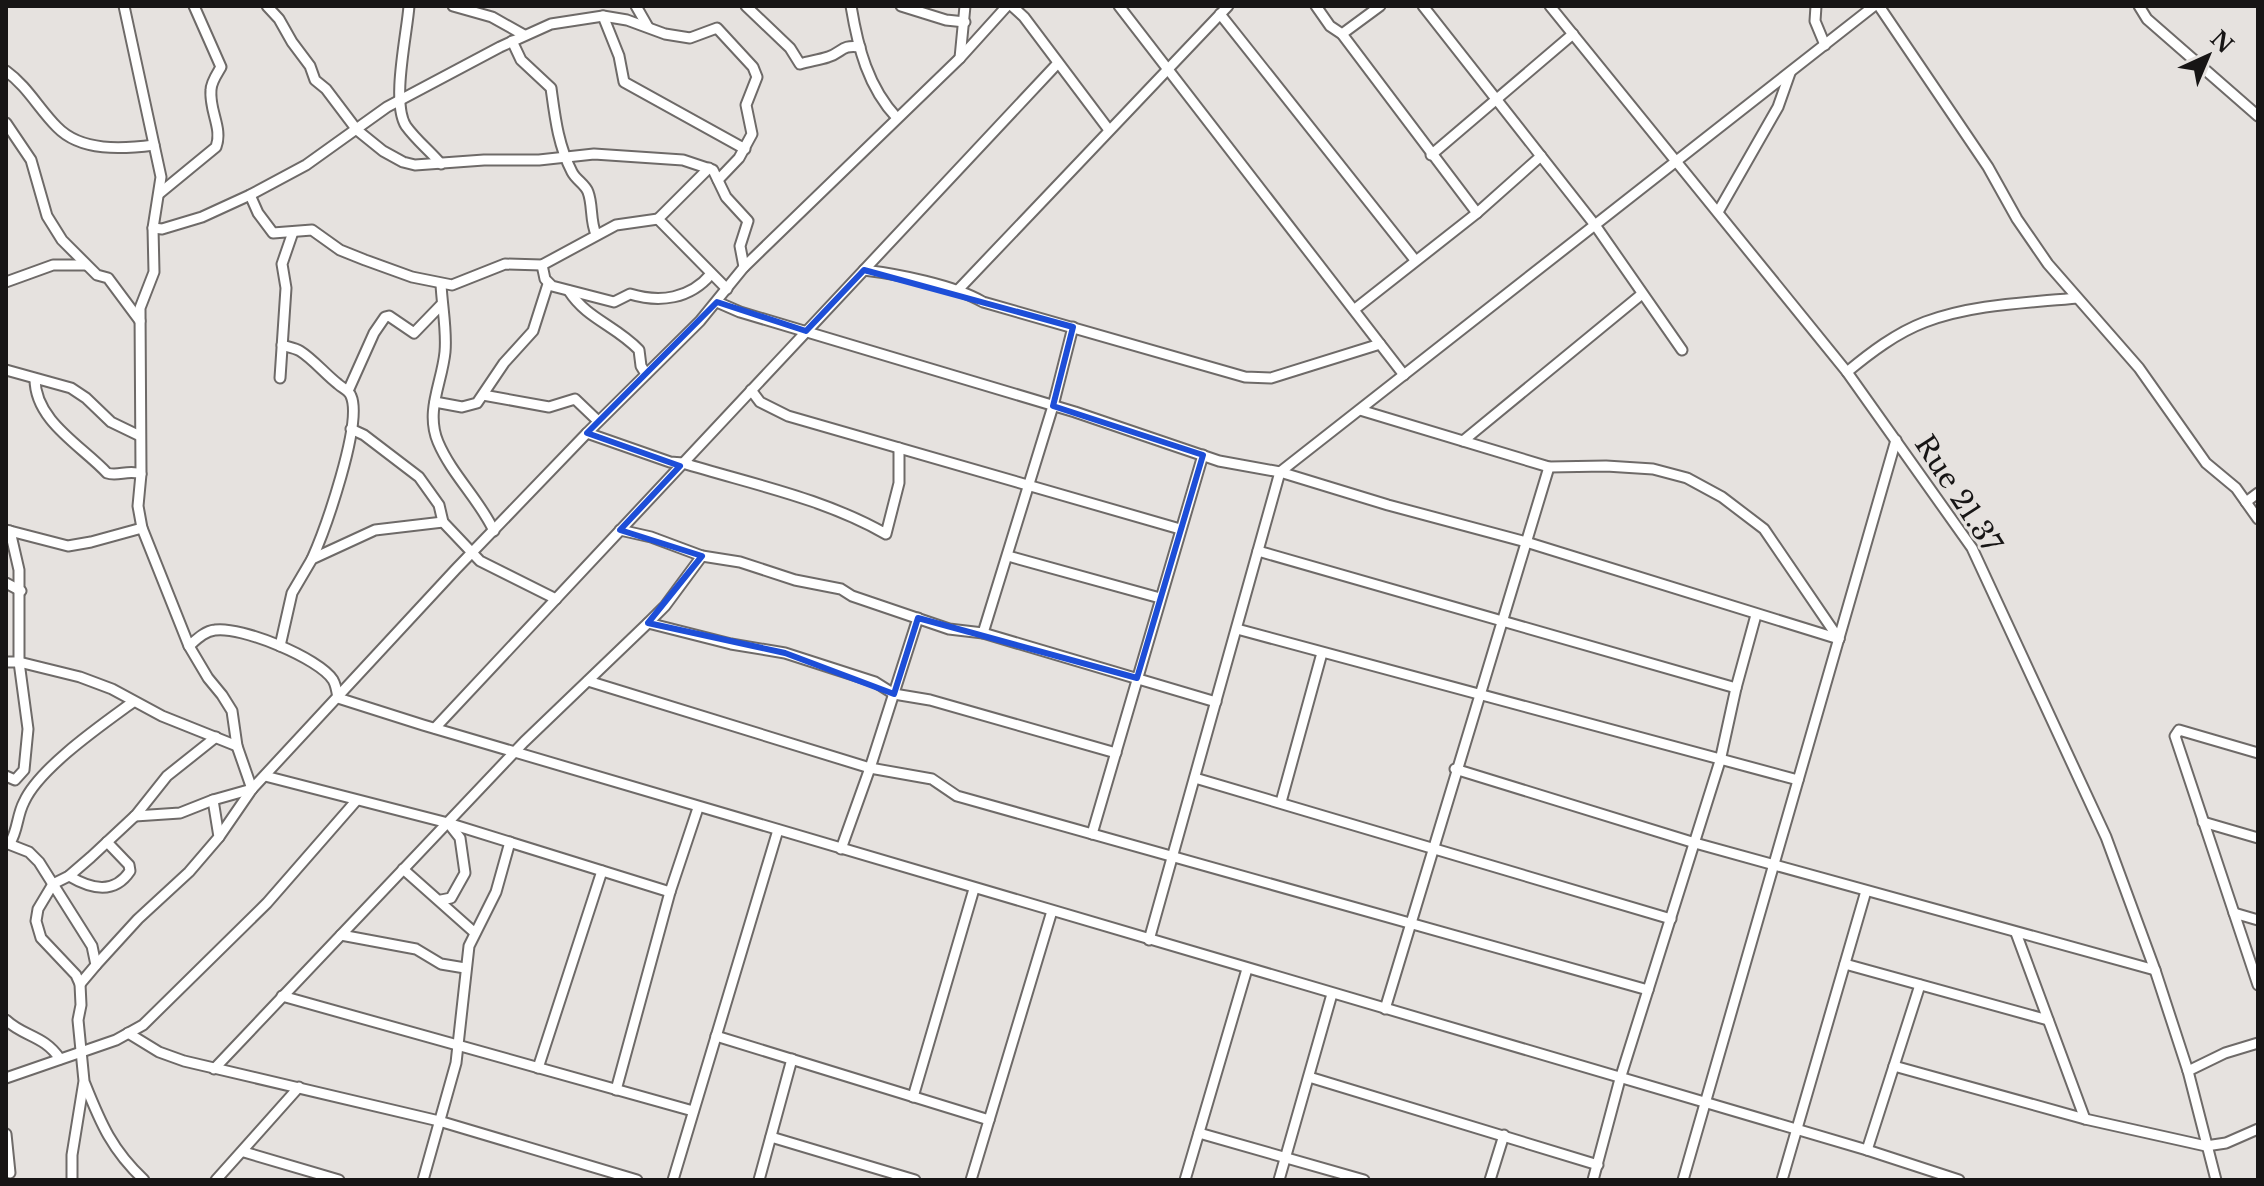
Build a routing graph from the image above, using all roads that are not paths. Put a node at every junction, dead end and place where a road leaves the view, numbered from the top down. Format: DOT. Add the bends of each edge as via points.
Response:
graph roads {
  1 [pos="124,6"];
  2 [pos="194,6"];
  3 [pos="267,6"];
  4 [pos="409,6"];
  5 [pos="453,6"];
  6 [pos="636,6"];
  7 [pos="746,6"];
  8 [pos="851,6"];
  9 [pos="901,6"];
  10 [pos="965,6"];
  11 [pos="1009,6"];
  12 [pos="1120,6"];
  13 [pos="1316,6"];
  14 [pos="1380,6"];
  15 [pos="1423,6"];
  16 [pos="1550,6"];
  17 [pos="1816,6"];
  18 [pos="1876,6"];
  19 [pos="2139,6"];
  20 [pos="1224,10"];
  21 [pos="603,16"];
  22 [pos="965,22"];
  23 [pos="648,27"];
  24 [pos="1342,34"];
  25 [pos="1573,34"];
  26 [pos="524,35"];
  27 [pos="512,41"];
  28 [pos="1825,45"];
  29 [pos="860,47"];
  30 [pos="960,58"];
  31 [pos="1058,63"];
  32 [pos="1168,67"];
  33 [pos="6,71"];
  34 [pos="1792,71"];
  35 [pos="402,99"];
  36 [pos="1496,99"];
  37 [pos="2258,116"];
  38 [pos="897,118"];
  39 [pos="6,123"];
  40 [pos="357,130"];
  41 [pos="1109,130"];
  42 [pos="154,145"];
  43 [pos="745,149"];
  44 [pos="1431,155"];
  45 [pos="1541,156"];
  46 [pos="566,157"];
  47 [pos="1676,161"];
  48 [pos="441,164"];
  49 [pos="709,168"];
  50 [pos="718,180"];
  51 [pos="160,193"];
  52 [pos="250,195"];
  53 [pos="1718,212"];
  54 [pos="1477,213"];
  55 [pos="658,219"];
  56 [pos="1595,225"];
  57 [pos="153,228"];
  58 [pos="293,232"];
  59 [pos="596,234"];
  60 [pos="1415,260"];
  61 [pos="86,265"];
  62 [pos="542,265"];
  63 [pos="744,267"];
  64 [pos="864,270"];
  65 [pos="711,274"];
  66 [pos="6,282"];
  67 [pos="441,284"];
  68 [pos="548,284"];
  69 [pos="727,289"];
  70 [pos="569,291"];
  71 [pos="957,291"];
  72 [pos="1642,294"];
  73 [pos="2077,298"];
  74 [pos="717,302"];
  75 [pos="442,304"];
  76 [pos="1355,309"];
  77 [pos="140,321"];
  78 [pos="1073,327"];
  79 [pos="806,331"];
  80 [pos="1380,344"];
  81 [pos="282,345"];
  82 [pos="1682,350"];
  83 [pos="6,370"];
  84 [pos="1847,372"];
  85 [pos="646,374"];
  86 [pos="1404,375"];
  87 [pos="280,378"];
  88 [pos="35,379"];
  89 [pos="751,390"];
  90 [pos="348,391"];
  91 [pos="483,395"];
  92 [pos="435,402"];
  93 [pos="1053,406"];
  94 [pos="1360,410"];
  95 [pos="598,421"];
  96 [pos="351,429"];
  97 [pos="587,433"];
  98 [pos="140,436"];
  99 [pos="1896,440"];
  100 [pos="1463,441"];
  101 [pos="899,448"];
  102 [pos="1203,455"];
  103 [pos="683,463"];
  104 [pos="1549,467"];
  105 [pos="1280,472"];
  106 [pos="141,474"];
  107 [pos="1029,485"];
  108 [pos="2258,493"];
  109 [pos="2246,502"];
  110 [pos="2258,519"];
  111 [pos="443,522"];
  112 [pos="142,528"];
  113 [pos="1180,529"];
  114 [pos="8,530"];
  115 [pos="620,530"];
  116 [pos="494,531"];
  117 [pos="1526,542"];
  118 [pos="1258,551"];
  119 [pos="472,553"];
  120 [pos="702,556"];
  121 [pos="1008,556"];
  122 [pos="312,559"];
  123 [pos="6,583"];
  124 [pos="21,591"];
  125 [pos="1160,598"];
  126 [pos="556,599"];
  127 [pos="1756,615"];
  128 [pos="918,618"];
  129 [pos="1501,620"];
  130 [pos="648,623"];
  131 [pos="1237,629"];
  132 [pos="983,633"];
  133 [pos="1839,639"];
  134 [pos="189,646"];
  135 [pos="280,646"];
  136 [pos="1322,653"];
  137 [pos="6,662"];
  138 [pos="19,662"];
  139 [pos="1137,678"];
  140 [pos="588,681"];
  141 [pos="1736,688"];
  142 [pos="894,694"];
  143 [pos="1479,696"];
  144 [pos="338,698"];
  145 [pos="133,702"];
  146 [pos="1216,702"];
  147 [pos="435,728"];
  148 [pos="216,737"];
  149 [pos="237,746"];
  150 [pos="516,752"];
  151 [pos="1116,753"];
  152 [pos="2258,753"];
  153 [pos="1720,761"];
  154 [pos="870,768"];
  155 [pos="1455,769"];
  156 [pos="6,776"];
  157 [pos="265,776"];
  158 [pos="1195,778"];
  159 [pos="1798,780"];
  160 [pos="252,789"];
  161 [pos="213,800"];
  162 [pos="356,801"];
  163 [pos="1281,802"];
  164 [pos="698,808"];
  165 [pos="135,816"];
  166 [pos="2203,822"];
  167 [pos="448,823"];
  168 [pos="778,830"];
  169 [pos="1092,834"];
  170 [pos="219,837"];
  171 [pos="2258,838"];
  172 [pos="107,842"];
  173 [pos="510,842"];
  174 [pos="8,843"];
  175 [pos="1695,843"];
  176 [pos="1432,848"];
  177 [pos="841,849"];
  178 [pos="1172,858"];
  179 [pos="1774,865"];
  180 [pos="403,869"];
  181 [pos="602,871"];
  182 [pos="69,876"];
  183 [pos="53,884"];
  184 [pos="974,889"];
  185 [pos="1866,891"];
  186 [pos="670,892"];
  187 [pos="441,900"];
  188 [pos="1052,911"];
  189 [pos="2234,913"];
  190 [pos="1671,919"];
  191 [pos="2258,920"];
  192 [pos="1409,923"];
  193 [pos="475,933"];
  194 [pos="2016,933"];
  195 [pos="341,935"];
  196 [pos="1149,940"];
  197 [pos="1845,964"];
  198 [pos="96,965"];
  199 [pos="465,968"];
  200 [pos="1247,969"];
  201 [pos="2155,970"];
  202 [pos="80,984"];
  203 [pos="1920,985"];
  204 [pos="2258,985"];
  205 [pos="1648,990"];
  206 [pos="1332,994"];
  207 [pos="282,996"];
  208 [pos="1385,1009"];
  209 [pos="6,1020"];
  210 [pos="2048,1020"];
  211 [pos="128,1033"];
  212 [pos="716,1036"];
  213 [pos="2258,1043"];
  214 [pos="459,1046"];
  215 [pos="81,1050"];
  216 [pos="60,1059"];
  217 [pos="792,1059"];
  218 [pos="1894,1066"];
  219 [pos="538,1068"];
  220 [pos="214,1069"];
  221 [pos="2188,1071"];
  222 [pos="1309,1077"];
  223 [pos="6,1078"];
  224 [pos="1620,1079"];
  225 [pos="84,1081"];
  226 [pos="299,1087"];
  227 [pos="616,1090"];
  228 [pos="913,1097"];
  229 [pos="1705,1105"];
  230 [pos="693,1111"];
  231 [pos="2085,1119"];
  232 [pos="989,1120"];
  233 [pos="439,1121"];
  234 [pos="2258,1129"];
  235 [pos="1798,1130"];
  236 [pos="1199,1133"];
  237 [pos="6,1134"];
  238 [pos="1504,1135"];
  239 [pos="771,1137"];
  240 [pos="2206,1146"];
  241 [pos="1867,1150"];
  242 [pos="244,1152"];
  243 [pos="1286,1156"];
  244 [pos="1598,1165"];
  245 [pos="11,1174"];
  246 [pos="72,1180"];
  247 [pos="144,1180"];
  248 [pos="216,1180"];
  249 [pos="339,1180"];
  250 [pos="423,1180"];
  251 [pos="637,1180"];
  252 [pos="673,1180"];
  253 [pos="759,1180"];
  254 [pos="915,1180"];
  255 [pos="971,1180"];
  256 [pos="1185,1180"];
  257 [pos="1279,1180"];
  258 [pos="1364,1180"];
  259 [pos="1490,1180"];
  260 [pos="1593,1180"];
  261 [pos="1683,1180"];
  262 [pos="1782,1180"];
  263 [pos="1959,1180"];
  264 [pos="2216,1180"];
  1 -- 42 [label="street"];
  2 -- 51 [label="street" via="221,67 211,86 218,142"];
  3 -- 40 [label="street" via="315,80"];
  4 -- 35 [label="street"];
  5 -- 26 [label="street" via="492,17"];
  6 -- 23 [label="street"];
  7 -- 29 [label="street" via="800,64 827,58 847,46"];
  8 -- 29 [label="street"];
  9 -- 22 [label="street"];
  10 -- 22 [label="street"];
  11 -- 30 [label="street"];
  11 -- 31 [label="street" via="1024,17"];
  12 -- 32 [label="street"];
  13 -- 24 [label="street"];
  14 -- 24 [label="street"];
  15 -- 36 [label="street"];
  16 -- 25 [label="street, Rue 21.37"];
  17 -- 28 [label="street" via="1815,21"];
  18 -- 28 [label="street"];
  18 -- 73 [label="street" via="1988,167 2017,219"];
  19 -- 37 [label="street" via="2147,19"];
  20 -- 32 [label="street"];
  20 -- 60 [label="street"];
  21 -- 23 [label="street"];
  21 -- 26 [label="street" via="561,21"];
  21 -- 43 [label="street" via="624,82"];
  22 -- 30 [label="street"];
  23 -- 43 [label="street" via="690,38 717,28 753,67 757,77 746,105 752,134"];
  24 -- 44 [label="street"];
  25 -- 36 [label="street"];
  25 -- 47 [label="street, Rue 21.37"];
  26 -- 27 [label="street"];
  27 -- 35 [label="street"];
  27 -- 46 [label="street" via="521,60 551,88"];
  28 -- 34 [label="street"];
  29 -- 38 [label="street" via="866,73"];
  30 -- 38 [label="street"];
  31 -- 41 [label="street"];
  31 -- 64 [label="street"];
  32 -- 41 [label="street"];
  32 -- 76 [label="street"];
  33 -- 42 [label="street" via="59,130 81,142 123,149"];
  34 -- 47 [label="street"];
  34 -- 53 [label="street" via="1778,107"];
  35 -- 40 [label="street"];
  35 -- 48 [label="street" via="405,124"];
  36 -- 44 [label="street"];
  36 -- 45 [label="street"];
  38 -- 63 [label="street"];
  39 -- 61 [label="street" via="31,160 47,216"];
  40 -- 48 [label="street" via="403,162"];
  40 -- 52 [label="street"];
  41 -- 71 [label="street"];
  42 -- 51 [label="street"];
  43 -- 50 [label="street"];
  44 -- 54 [label="street"];
  45 -- 54 [label="street"];
  45 -- 56 [label="street"];
  46 -- 48 [label="street"];
  46 -- 49 [label="street" via="683,160"];
  46 -- 59 [label="street" via="588,192"];
  47 -- 53 [label="street, Rue 21.37"];
  47 -- 56 [label="street"];
  49 -- 50 [label="street"];
  49 -- 55 [label="street"];
  50 -- 63 [label="street" via="748,221 740,246"];
  51 -- 57 [label="street"];
  52 -- 57 [label="street" via="202,217"];
  52 -- 58 [label="street" via="273,233"];
  53 -- 84 [label="street, Rue 21.37"];
  54 -- 60 [label="street"];
  55 -- 59 [label="street" via="616,225"];
  55 -- 65 [label="street"];
  56 -- 72 [label="street"];
  56 -- 86 [label="street"];
  57 -- 77 [label="street" via="154,272"];
  58 -- 67 [label="street" via="312,230 340,250"];
  58 -- 81 [label="street" via="282,264"];
  59 -- 62 [label="street"];
  60 -- 76 [label="street"];
  61 -- 66 [label="street" via="53,265"];
  61 -- 77 [label="street" via="108,278"];
  62 -- 67 [label="street" via="505,264 459,283"];
  62 -- 68 [label="street"];
  63 -- 69 [label="street"];
  64 -- 71 [label="street"];
  64 -- 79 [label="street"];
  65 -- 69 [label="street"];
  65 -- 70 [label="street" via="690,293 649,299 630,294 614,302"];
  67 -- 75 [label="street"];
  68 -- 70 [label="street"];
  68 -- 91 [label="street" via="533,331"];
  69 -- 74 [label="street"];
  70 -- 85 [label="street" via="584,311 615,328 639,350"];
  71 -- 78 [label="street"];
  72 -- 82 [label="street"];
  72 -- 100 [label="street"];
  73 -- 84 [label="street" via="1976,308 1924,323 1874,350"];
  73 -- 109 [label="street" via="2139,368 2206,463"];
  74 -- 79 [label="street"];
  74 -- 85 [label="street"];
  75 -- 90 [label="street" via="414,333 385,317"];
  75 -- 92 [label="street" via="445,352"];
  76 -- 80 [label="street"];
  77 -- 98 [label="street"];
  78 -- 80 [label="street" via="1245,377 1271,378"];
  78 -- 93 [label="street"];
  79 -- 89 [label="street"];
  79 -- 93 [label="street"];
  80 -- 86 [label="street"];
  81 -- 87 [label="street"];
  81 -- 90 [label="street" via="298,350"];
  83 -- 88 [label="street"];
  84 -- 99 [label="street, Rue 21.37"];
  85 -- 95 [label="street"];
  86 -- 94 [label="street"];
  88 -- 98 [label="street" via="71,388 111,422"];
  88 -- 106 [label="street" via="51,420 107,473"];
  89 -- 101 [label="street" via="760,402 788,416"];
  89 -- 103 [label="street"];
  90 -- 96 [label="street" via="353,401"];
  91 -- 92 [label="street" via="469,406"];
  91 -- 95 [label="street" via="549,407 572,399"];
  92 -- 116 [label="street" via="431,415 438,443"];
  93 -- 102 [label="street"];
  93 -- 107 [label="street"];
  94 -- 100 [label="street"];
  94 -- 105 [label="street"];
  95 -- 97 [label="street"];
  96 -- 111 [label="street" via="419,477 439,505"];
  96 -- 122 [label="street" via="333,506"];
  97 -- 103 [label="street"];
  97 -- 116 [label="street"];
  98 -- 106 [label="street"];
  99 -- 133 [label="street"];
  99 -- 201 [label="street, Rue 21.37" via="1972,548 2106,837"];
  100 -- 104 [label="street"];
  101 -- 103 [label="street" via="899,483 886,534 846,513"];
  101 -- 107 [label="street"];
  102 -- 105 [label="street"];
  102 -- 113 [label="street"];
  103 -- 115 [label="street"];
  104 -- 117 [label="street"];
  104 -- 133 [label="street" via="1653,469 1687,478 1722,497 1764,529"];
  105 -- 117 [label="street"];
  105 -- 118 [label="street"];
  106 -- 112 [label="street"];
  107 -- 113 [label="street"];
  107 -- 121 [label="street"];
  108 -- 109 [label="street"];
  109 -- 110 [label="street"];
  111 -- 119 [label="street"];
  111 -- 122 [label="street" via="375,530"];
  112 -- 114 [label="street" via="68,546"];
  112 -- 134 [label="street"];
  113 -- 125 [label="street"];
  114 -- 124 [label="street"];
  115 -- 120 [label="street"];
  115 -- 126 [label="street"];
  116 -- 119 [label="street"];
  117 -- 127 [label="street"];
  117 -- 129 [label="street"];
  118 -- 129 [label="street"];
  118 -- 131 [label="street"];
  119 -- 126 [label="street"];
  119 -- 144 [label="street"];
  120 -- 128 [label="street" via="841,589"];
  120 -- 130 [label="street"];
  121 -- 125 [label="street"];
  121 -- 132 [label="street"];
  122 -- 135 [label="street" via="292,593"];
  123 -- 124 [label="street"];
  124 -- 138 [label="street"];
  125 -- 139 [label="street"];
  126 -- 147 [label="street"];
  127 -- 133 [label="street"];
  127 -- 141 [label="street"];
  128 -- 132 [label="street"];
  128 -- 142 [label="street"];
  129 -- 141 [label="street"];
  129 -- 143 [label="street"];
  130 -- 140 [label="street"];
  130 -- 142 [label="street" via="785,653 875,682"];
  131 -- 136 [label="street"];
  131 -- 146 [label="street"];
  132 -- 139 [label="street"];
  133 -- 159 [label="street"];
  134 -- 135 [label="street" via="216,629"];
  134 -- 149 [label="street" via="228,702"];
  135 -- 144 [label="street" via="329,676"];
  136 -- 143 [label="street"];
  136 -- 163 [label="street"];
  137 -- 138 [label="street"];
  138 -- 145 [label="street" via="80,677"];
  138 -- 156 [label="street" via="27,750 24,770 15,780"];
  139 -- 146 [label="street"];
  139 -- 151 [label="street"];
  140 -- 150 [label="street"];
  140 -- 154 [label="street"];
  141 -- 153 [label="street"];
  142 -- 151 [label="street"];
  142 -- 154 [label="street"];
  143 -- 153 [label="street"];
  143 -- 155 [label="street"];
  144 -- 147 [label="street"];
  144 -- 157 [label="street"];
  145 -- 148 [label="street"];
  145 -- 174 [label="street" via="41,778 22,804"];
  146 -- 158 [label="street"];
  147 -- 150 [label="street"];
  148 -- 149 [label="street"];
  148 -- 165 [label="street" via="167,776"];
  149 -- 160 [label="street"];
  150 -- 164 [label="street"];
  150 -- 167 [label="street"];
  151 -- 169 [label="street"];
  152 -- 166 [label="street" via="2179,730 2175,736"];
  153 -- 159 [label="street"];
  153 -- 175 [label="street"];
  154 -- 169 [label="street" via="932,779 957,796"];
  154 -- 177 [label="street"];
  155 -- 175 [label="street"];
  155 -- 176 [label="street"];
  157 -- 160 [label="street"];
  157 -- 162 [label="street"];
  158 -- 163 [label="street"];
  158 -- 178 [label="street"];
  159 -- 179 [label="street"];
  160 -- 161 [label="street"];
  160 -- 170 [label="street"];
  161 -- 165 [label="street" via="180,813"];
  161 -- 170 [label="street"];
  162 -- 167 [label="street"];
  162 -- 211 [label="street" via="267,903 189,982"];
  163 -- 176 [label="street"];
  164 -- 168 [label="street"];
  164 -- 186 [label="street"];
  165 -- 172 [label="street"];
  166 -- 171 [label="street"];
  166 -- 189 [label="street"];
  167 -- 173 [label="street"];
  167 -- 180 [label="street"];
  167 -- 187 [label="street" via="460,838 465,873 453,896"];
  168 -- 177 [label="street"];
  168 -- 212 [label="street"];
  169 -- 178 [label="street"];
  170 -- 198 [label="street"];
  172 -- 182 [label="street"];
  172 -- 182 [label="street" via="129,865 126,878 107,888"];
  173 -- 181 [label="street"];
  173 -- 193 [label="street" via="496,892"];
  174 -- 183 [label="street" via="29,852"];
  175 -- 179 [label="street"];
  175 -- 190 [label="street"];
  176 -- 190 [label="street"];
  176 -- 192 [label="street"];
  177 -- 184 [label="street"];
  178 -- 192 [label="street"];
  178 -- 196 [label="street"];
  179 -- 185 [label="street"];
  179 -- 229 [label="street"];
  180 -- 187 [label="street"];
  180 -- 195 [label="street"];
  181 -- 186 [label="street"];
  181 -- 219 [label="street"];
  182 -- 183 [label="street"];
  183 -- 198 [label="street" via="92,946"];
  183 -- 202 [label="street" via="36,921 41,938"];
  184 -- 188 [label="street"];
  184 -- 228 [label="street"];
  185 -- 194 [label="street"];
  185 -- 197 [label="street"];
  186 -- 227 [label="street"];
  187 -- 193 [label="street"];
  188 -- 196 [label="street"];
  188 -- 232 [label="street"];
  189 -- 191 [label="street"];
  189 -- 204 [label="street"];
  190 -- 205 [label="street"];
  192 -- 205 [label="street"];
  192 -- 208 [label="street"];
  193 -- 199 [label="street"];
  194 -- 201 [label="street"];
  194 -- 210 [label="street"];
  195 -- 199 [label="street" via="416,949 441,964"];
  195 -- 207 [label="street"];
  196 -- 200 [label="street"];
  197 -- 203 [label="street"];
  197 -- 235 [label="street"];
  198 -- 202 [label="street"];
  199 -- 214 [label="street"];
  200 -- 206 [label="street"];
  200 -- 236 [label="street"];
  201 -- 221 [label="street, Rue 21.37"];
  202 -- 215 [label="street"];
  203 -- 210 [label="street"];
  203 -- 218 [label="street"];
  205 -- 224 [label="street"];
  206 -- 208 [label="street"];
  206 -- 222 [label="street"];
  207 -- 214 [label="street"];
  207 -- 220 [label="street"];
  208 -- 224 [label="street"];
  209 -- 216 [label="street" via="51,1047"];
  210 -- 231 [label="street"];
  211 -- 215 [label="street"];
  211 -- 220 [label="street" via="159,1052"];
  212 -- 217 [label="street"];
  212 -- 230 [label="street"];
  213 -- 221 [label="street"];
  214 -- 219 [label="street"];
  214 -- 233 [label="street"];
  215 -- 216 [label="street"];
  215 -- 225 [label="street"];
  216 -- 223 [label="street"];
  217 -- 228 [label="street"];
  217 -- 239 [label="street"];
  218 -- 231 [label="street"];
  218 -- 241 [label="street"];
  219 -- 227 [label="street"];
  220 -- 226 [label="street"];
  221 -- 240 [label="street, Rue 21.37"];
  222 -- 238 [label="street"];
  222 -- 243 [label="street"];
  224 -- 229 [label="street"];
  224 -- 244 [label="street"];
  225 -- 246 [label="street"];
  225 -- 247 [label="street" via="105,1134"];
  226 -- 233 [label="street"];
  226 -- 242 [label="street"];
  227 -- 230 [label="street"];
  228 -- 232 [label="street"];
  229 -- 235 [label="street"];
  229 -- 261 [label="street"];
  230 -- 252 [label="street"];
  231 -- 240 [label="street"];
  232 -- 255 [label="street"];
  233 -- 250 [label="street"];
  233 -- 251 [label="street"];
  234 -- 240 [label="street"];
  235 -- 241 [label="street"];
  235 -- 262 [label="street"];
  236 -- 243 [label="street"];
  236 -- 256 [label="street"];
  237 -- 245 [label="street"];
  238 -- 244 [label="street"];
  238 -- 259 [label="street"];
  239 -- 253 [label="street"];
  239 -- 254 [label="street"];
  240 -- 264 [label="street, Rue 21.37"];
  241 -- 263 [label="street"];
  242 -- 248 [label="street"];
  242 -- 249 [label="street"];
  243 -- 257 [label="street"];
  243 -- 258 [label="street"];
  244 -- 260 [label="street"];
}
